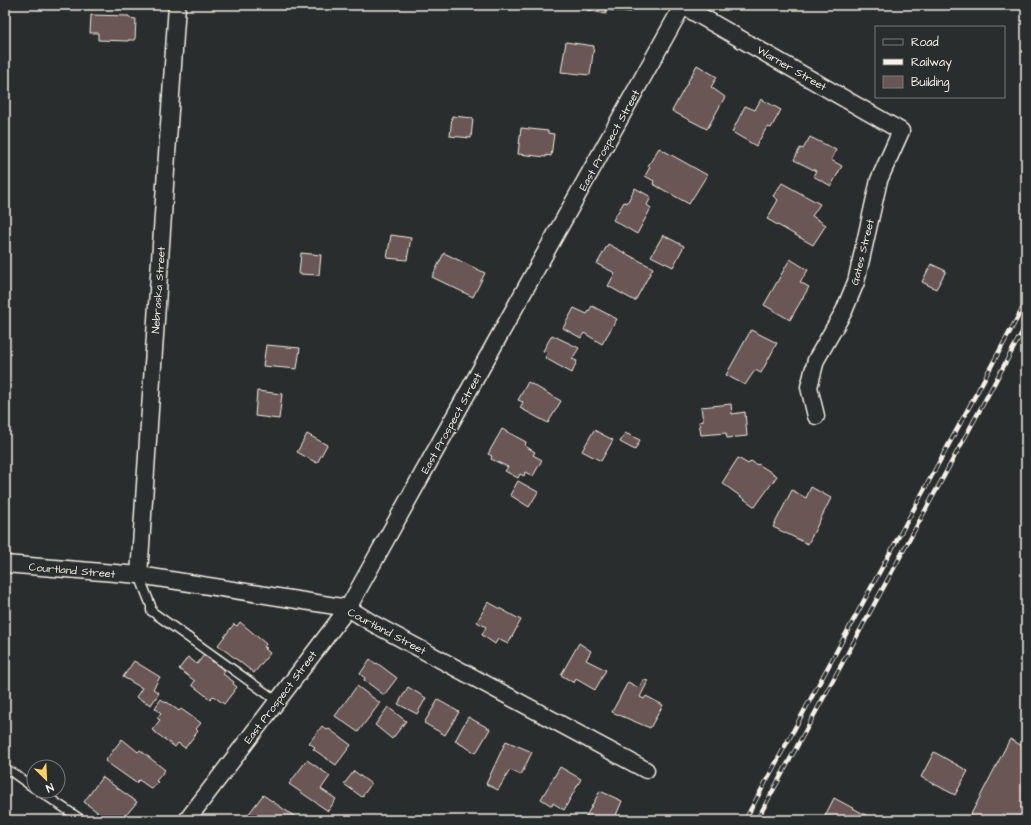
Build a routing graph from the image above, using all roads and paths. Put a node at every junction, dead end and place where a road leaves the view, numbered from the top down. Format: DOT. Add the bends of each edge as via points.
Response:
graph roads {
  1 [pos="177,5"];
  2 [pos="683,5"];
  3 [pos="901,131"];
  4 [pos="816,416"];
  5 [pos="5,564"];
  6 [pos="139,576"];
  7 [pos="348,608"];
  8 [pos="277,701"];
  9 [pos="5,768"];
  10 [pos="646,770"];
  11 [pos="26,782"];
  12 [pos="51,799"];
  13 [pos="82,820"];
  14 [pos="187,820"];
  1 -- 6 [label="street, Nebraska Street"];
  2 -- 3 [label="street, Warner Street"];
  2 -- 7 [label="street, East Prospect Street"];
  3 -- 4 [label="street, Gates Street" via="879,180 856,282 844,311 816,360 809,388"];
  5 -- 6 [label="street, Courtland Street"];
  6 -- 7 [label="street, Courtland Street"];
  6 -- 8 [label="lane" via="151,611"];
  7 -- 8 [label="street, East Prospect Street"];
  7 -- 10 [label="street, Courtland Street"];
  8 -- 14 [label="street, East Prospect Street"];
  9 -- 11 [label="lane"];
  12 -- 13 [label="lane"];
}
